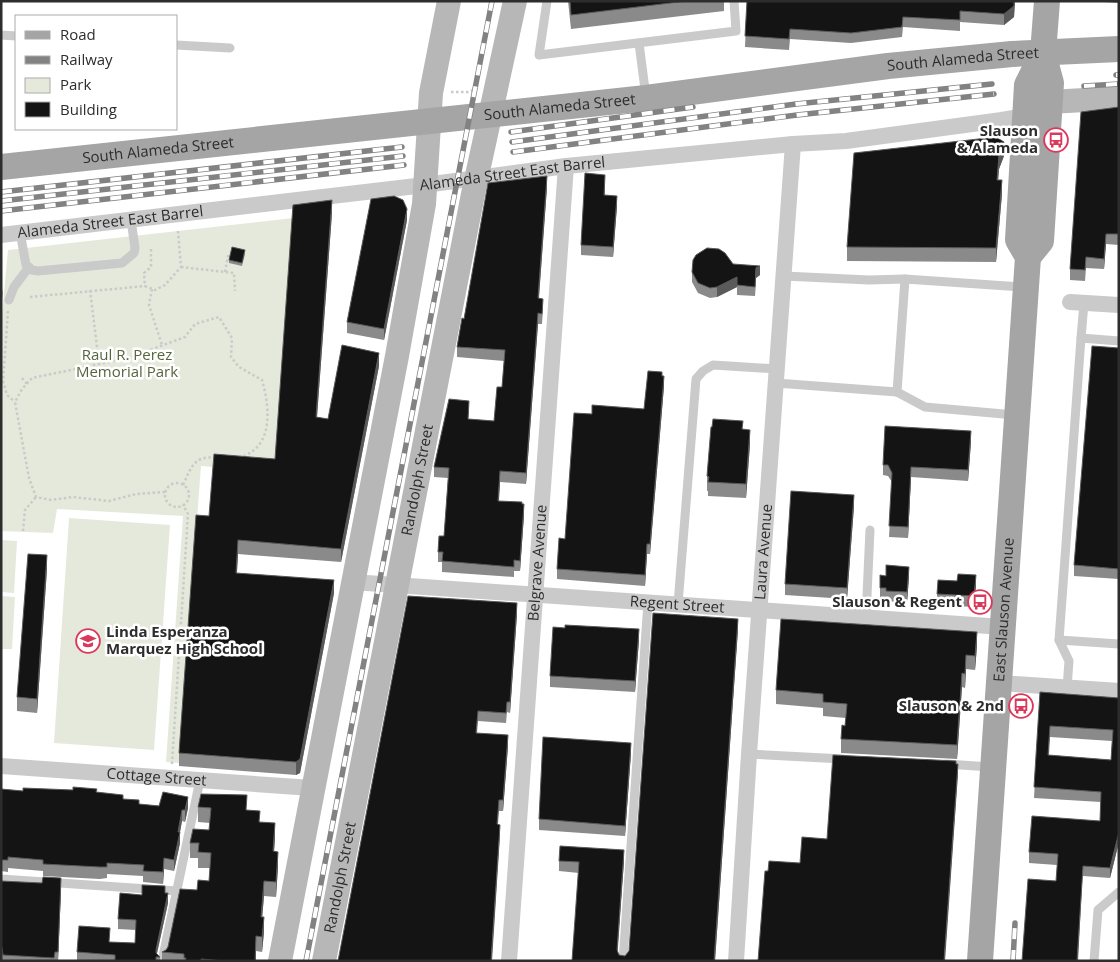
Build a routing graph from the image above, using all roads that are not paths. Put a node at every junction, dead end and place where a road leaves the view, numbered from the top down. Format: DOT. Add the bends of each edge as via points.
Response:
graph roads {
  1 [pos="449,1"];
  2 [pos="515,1"];
  3 [pos="547,1"];
  4 [pos="734,1"];
  5 [pos="1047,1"];
  6 [pos="1,35"];
  7 [pos="15,36"];
  8 [pos="639,43"];
  9 [pos="178,45"];
  10 [pos="230,48"];
  11 [pos="1119,49"];
  12 [pos="1043,53"];
  13 [pos="646,98"];
  14 [pos="1119,98"];
  15 [pos="1050,102"];
  16 [pos="490,114"];
  17 [pos="1025,116"];
  18 [pos="429,120"];
  19 [pos="793,144"];
  20 [pos="566,166"];
  21 [pos="1,167"];
  22 [pos="476,178"];
  23 [pos="425,185"];
  24 [pos="132,220"];
  25 [pos="20,232"];
  26 [pos="1,234"];
  27 [pos="1028,257"];
  28 [pos="29,267"];
  29 [pos="784,276"];
  30 [pos="905,279"];
  31 [pos="1026,287"];
  32 [pos="9,300"];
  33 [pos="1077,302"];
  34 [pos="1119,305"];
  35 [pos="1081,338"];
  36 [pos="1119,341"];
  37 [pos="777,376"];
  38 [pos="897,392"];
  39 [pos="1017,415"];
  40 [pos="870,530"];
  41 [pos="352,582"];
  42 [pos="397,585"];
  43 [pos="534,594"];
  44 [pos="648,602"];
  45 [pos="678,604"];
  46 [pos="760,610"];
  47 [pos="866,617"];
  48 [pos="1003,627"];
  49 [pos="1059,640"];
  50 [pos="1119,644"];
  51 [pos="999,683"];
  52 [pos="1067,688"];
  53 [pos="1119,691"];
  54 [pos="749,754"];
  55 [pos="852,759"];
  56 [pos="939,764"];
  57 [pos="1,766"];
  58 [pos="994,767"];
  59 [pos="200,780"];
  60 [pos="312,788"];
  61 [pos="1,879"];
  62 [pos="177,891"];
  63 [pos="1119,892"];
  64 [pos="162,961"];
  65 [pos="280,961"];
  66 [pos="324,961"];
  67 [pos="508,961"];
  68 [pos="623,961"];
  69 [pos="736,961"];
  70 [pos="980,961"];
  71 [pos="1094,961"];
  1 -- 18 [label="street"];
  2 -- 16 [label="street, Randolph Street"];
  3 -- 8 [label="lane" via="539,55"];
  4 -- 8 [label="lane" via="736,31"];
  5 -- 12 [label="main road, East Slauson Avenue"];
  6 -- 7 [label="lane"];
  8 -- 13 [label="lane"];
  9 -- 10 [label="lane"];
  11 -- 12 [label="main road, South Alameda Street"];
  12 -- 13 [label="main road, South Alameda Street" via="888,66"];
  12 -- 15 [label="main road, East Slauson Avenue" via="1051,83"];
  12 -- 17 [label="main road, East Slauson Avenue" via="1026,85"];
  13 -- 16 [label="main road, South Alameda Street"];
  14 -- 15 [label="street"];
  15 -- 27 [label="main road, East Slauson Avenue" via="1042,241"];
  16 -- 18 [label="main road, South Alameda Street"];
  16 -- 22 [label="street, Randolph Street"];
  17 -- 19 [label="street, Alameda Street East Barrel" via="846,141"];
  17 -- 27 [label="main road, East Slauson Avenue" via="1018,240"];
  18 -- 21 [label="main road, South Alameda Street"];
  18 -- 23 [label="street"];
  19 -- 20 [label="street, Alameda Street East Barrel"];
  19 -- 29 [label="street, Laura Avenue"];
  20 -- 22 [label="street, Alameda Street East Barrel"];
  20 -- 43 [label="street, Belgrave Avenue"];
  22 -- 23 [label="street, Alameda Street East Barrel"];
  22 -- 42 [label="street, Randolph Street"];
  23 -- 24 [label="street, Alameda Street East Barrel"];
  23 -- 41 [label="street" via="404,318"];
  24 -- 25 [label="street, Alameda Street East Barrel"];
  24 -- 28 [label="lane" via="134,253 122,263 38,271"];
  25 -- 26 [label="street, Alameda Street East Barrel"];
  25 -- 28 [label="lane"];
  27 -- 31 [label="main road, East Slauson Avenue"];
  28 -- 32 [label="lane" via="14,286"];
  29 -- 30 [label="lane"];
  29 -- 37 [label="street, Laura Avenue"];
  30 -- 31 [label="lane"];
  30 -- 38 [label="lane"];
  31 -- 39 [label="main road, East Slauson Avenue"];
  33 -- 34 [label="street"];
  33 -- 35 [label="lane"];
  35 -- 36 [label="lane"];
  35 -- 49 [label="lane"];
  37 -- 38 [label="lane"];
  37 -- 45 [label="lane" via="713,365 696,379"];
  37 -- 46 [label="street, Laura Avenue"];
  38 -- 39 [label="lane" via="925,407"];
  39 -- 48 [label="main road, East Slauson Avenue"];
  40 -- 47 [label="lane"];
  41 -- 42 [label="street, Regent Street"];
  41 -- 60 [label="street"];
  42 -- 43 [label="street, Regent Street"];
  42 -- 66 [label="street, Randolph Street"];
  43 -- 44 [label="street, Regent Street"];
  43 -- 67 [label="street, Belgrave Avenue"];
  44 -- 45 [label="street, Regent Street"];
  44 -- 68 [label="lane"];
  45 -- 46 [label="street, Regent Street"];
  46 -- 47 [label="street, Regent Street"];
  46 -- 54 [label="street, Laura Avenue"];
  47 -- 48 [label="street, Regent Street"];
  48 -- 51 [label="main road, East Slauson Avenue"];
  49 -- 50 [label="lane"];
  49 -- 52 [label="lane" via="1069,661"];
  51 -- 52 [label="street"];
  51 -- 58 [label="main road, East Slauson Avenue"];
  52 -- 53 [label="street"];
  54 -- 55 [label="lane"];
  54 -- 69 [label="street, Laura Avenue"];
  56 -- 58 [label="lane"];
  57 -- 59 [label="street, Cottage Street"];
  58 -- 70 [label="main road, East Slauson Avenue"];
  59 -- 60 [label="street, Cottage Street"];
  59 -- 62 [label="lane"];
  60 -- 65 [label="street"];
  61 -- 62 [label="lane"];
  62 -- 64 [label="lane"];
  63 -- 71 [label="lane" via="1098,910"];
}
